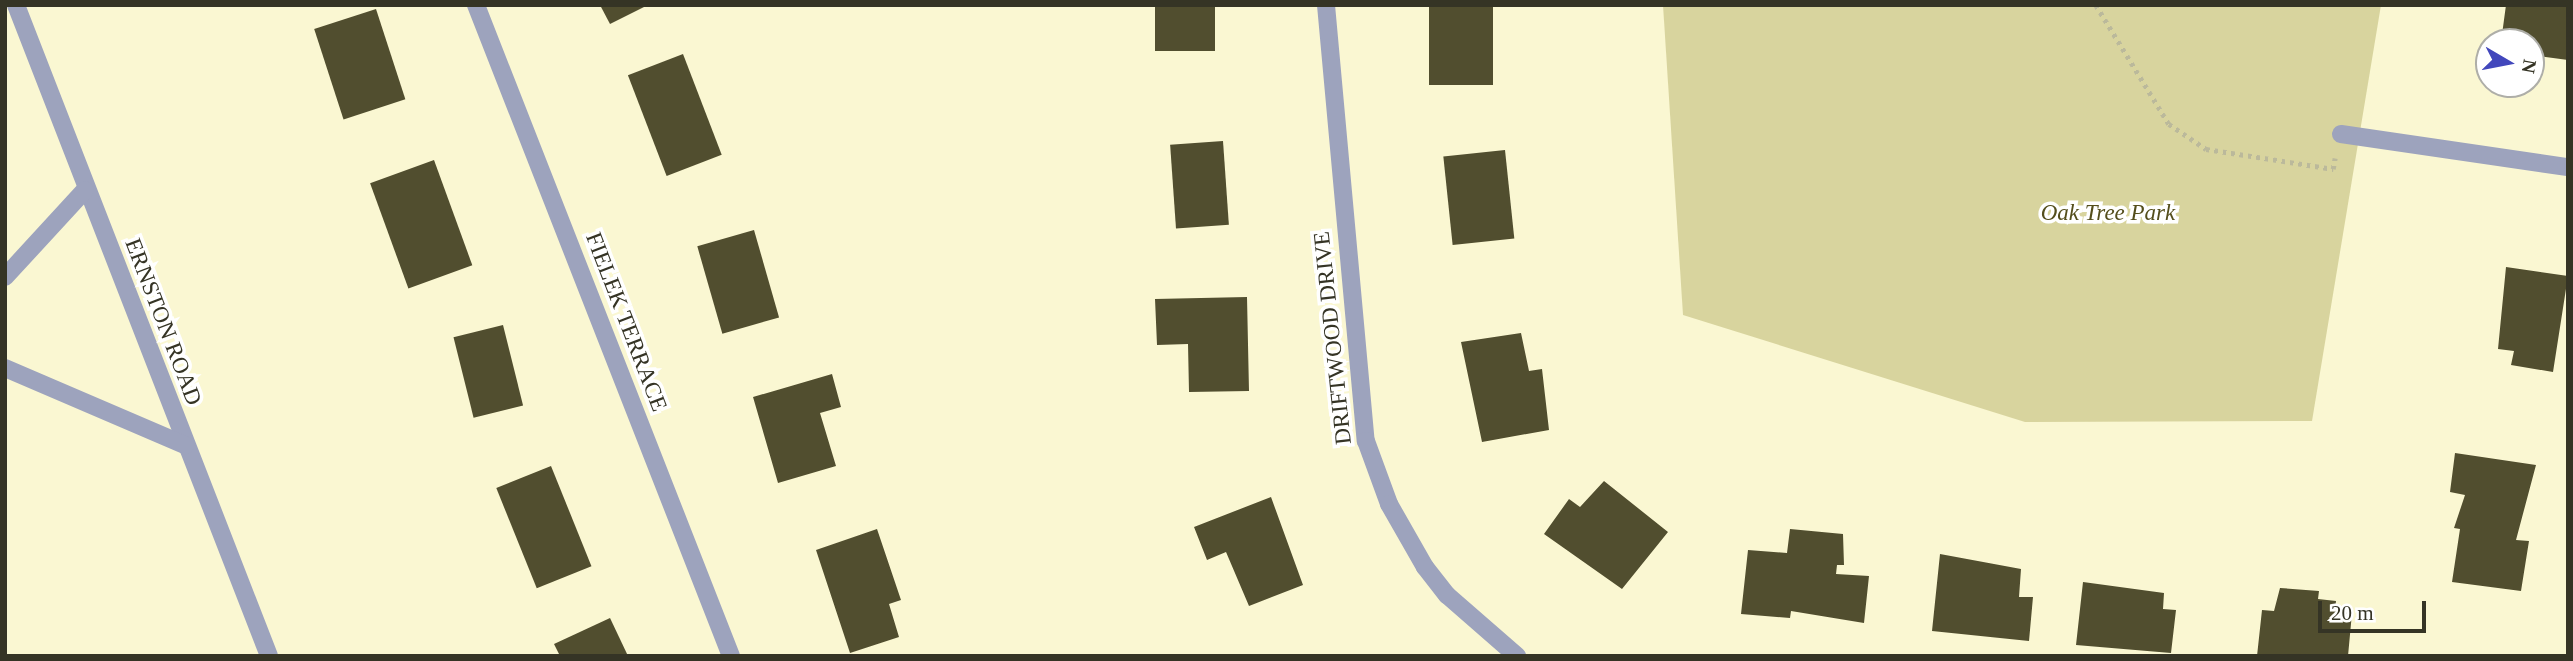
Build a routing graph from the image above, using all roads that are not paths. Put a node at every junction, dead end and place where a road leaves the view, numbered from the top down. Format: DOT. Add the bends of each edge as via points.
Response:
graph roads {
  1 [pos="16,5"];
  2 [pos="476,5"];
  3 [pos="1326,5"];
  4 [pos="2340,134"];
  5 [pos="2568,167"];
  6 [pos="85,190"];
  7 [pos="5,277"];
  8 [pos="5,368"];
  9 [pos="185,445"];
  10 [pos="269,656"];
  11 [pos="731,656"];
  12 [pos="1517,656"];
  1 -- 6 [label="street, ERNSTON ROAD"];
  2 -- 11 [label="street, FIELEK TERRACE"];
  3 -- 12 [label="street, DRIFTWOOD DRIVE" via="1366,441 1389,504 1425,567 1447,595"];
  4 -- 5 [label="street"];
  6 -- 7 [label="street"];
  6 -- 9 [label="street, ERNSTON ROAD"];
  8 -- 9 [label="street"];
  9 -- 10 [label="street, ERNSTON ROAD"];
}
